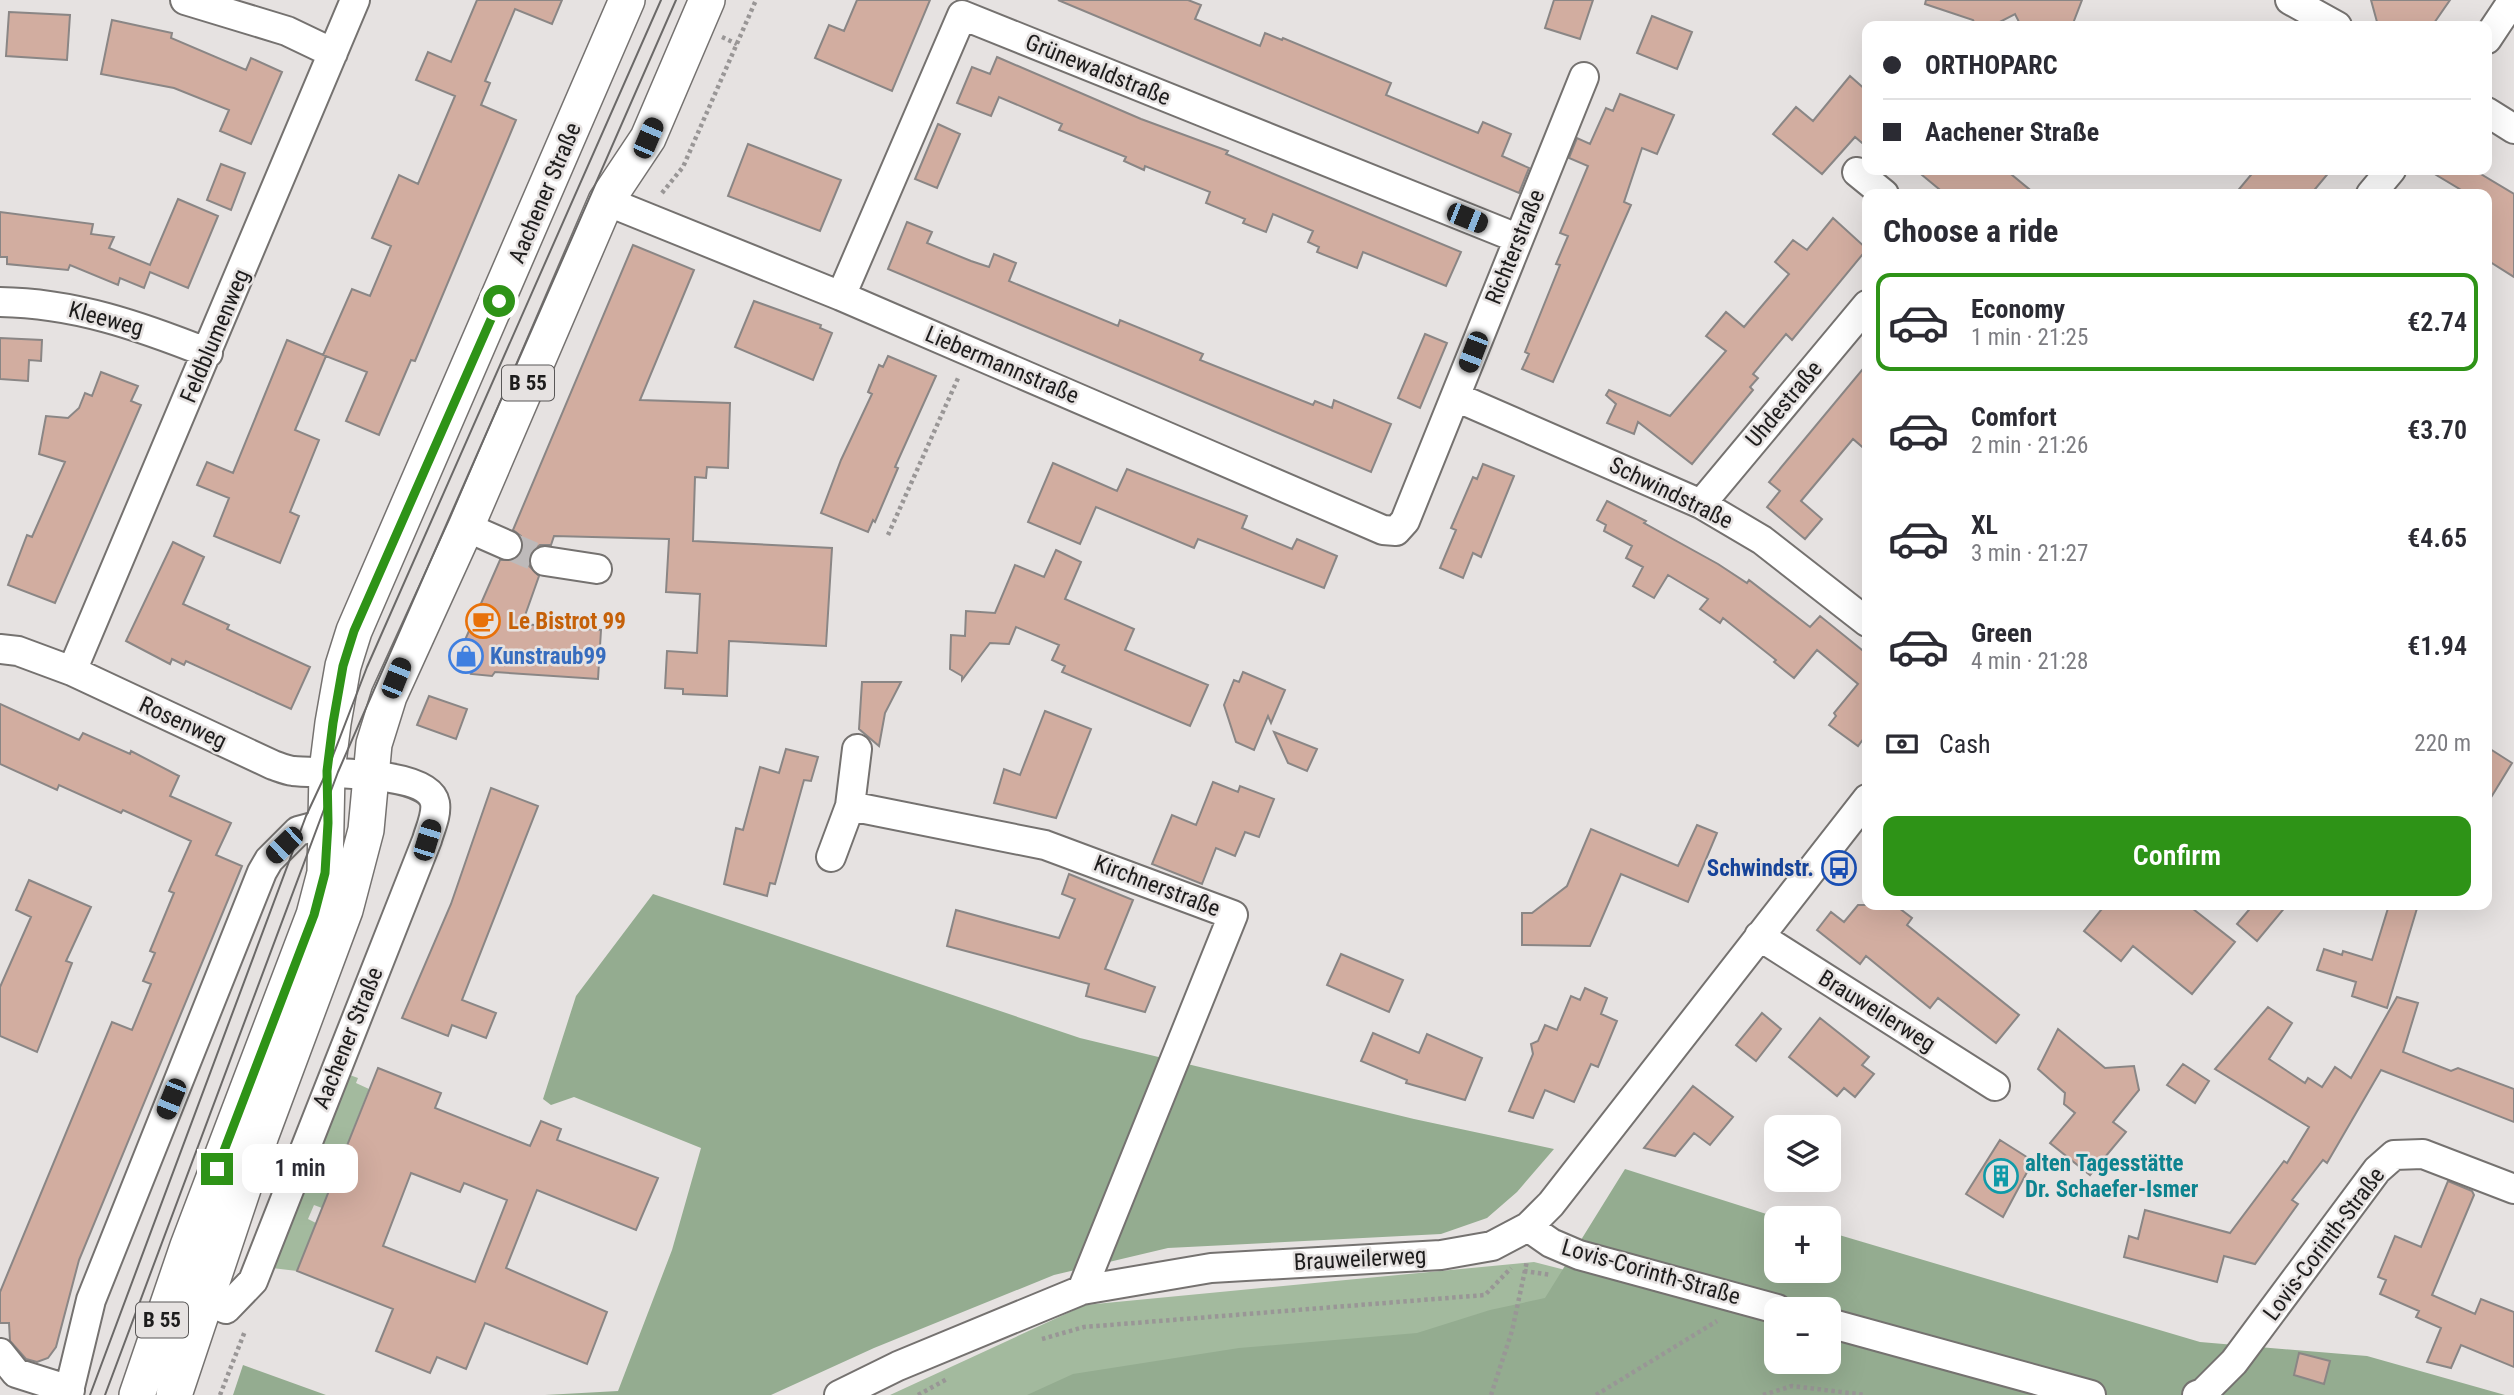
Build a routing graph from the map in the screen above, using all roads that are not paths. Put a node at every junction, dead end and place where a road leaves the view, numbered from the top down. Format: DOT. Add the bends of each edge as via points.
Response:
graph roads {
  1 [pos="185,0"];
  2 [pos="355,0"];
  3 [pos="627,0"];
  4 [pos="707,0"];
  5 [pos="2290,0"];
  6 [pos="2513,0"];
  7 [pos="2328,21"];
  8 [pos="2492,32"];
  9 [pos="333,53"];
  10 [pos="1584,77"];
  11 [pos="2492,115"];
  12 [pos="2514,129"];
  13 [pos="1857,172"];
  14 [pos="2387,175"];
  15 [pos="1878,189"];
  16 [pos="2375,189"];
  17 [pos="606,201"];
  18 [pos="1517,239"];
  19 [pos="841,296"];
  20 [pos="0,302"];
  21 [pos="1862,311"];
  22 [pos="208,352"];
  23 [pos="1456,397"];
  24 [pos="1700,504"];
  25 [pos="466,527"];
  26 [pos="1396,531"];
  27 [pos="507,545"];
  28 [pos="545,561"];
  29 [pos="597,569"];
  30 [pos="1862,618"];
  31 [pos="0,649"];
  32 [pos="72,671"];
  33 [pos="857,750"];
  34 [pos="327,771"];
  35 [pos="371,775"];
  36 [pos="1862,805"];
  37 [pos="850,806"];
  38 [pos="328,823"];
  39 [pos="831,858"];
  40 [pos="1759,936"];
  41 [pos="1995,1086"];
  42 [pos="2514,1189"];
  43 [pos="1532,1230"];
  44 [pos="1082,1290"];
  45 [pos="215,1304"];
  46 [pos="1764,1305"];
  47 [pos="1841,1326"];
  48 [pos="0,1353"];
  49 [pos="69,1392"];
  50 [pos="137,1395"];
  51 [pos="174,1395"];
  52 [pos="839,1395"];
  53 [pos="2091,1395"];
  54 [pos="2196,1395"];
  1 -- 9 [label="street" via="287,31"];
  2 -- 9 [label="street, Feldblumenweg"];
  3 -- 34 [label="main road, Aachener Straße / B 55" via="354,631 343,666"];
  4 -- 17 [label="main road, Aachener Straße / B 55" via="648,138"];
  5 -- 7 [label="street"];
  6 -- 8 [label="street"];
  9 -- 22 [label="street, Feldblumenweg"];
  10 -- 18 [label="street, Richterstraße"];
  11 -- 12 [label="street"];
  13 -- 15 [label="street"];
  14 -- 16 [label="street"];
  17 -- 19 [label="street, Liebermannstraße"];
  17 -- 25 [label="main road, Aachener Straße / B 55"];
  18 -- 19 [label="street, Grünewaldstraße" via="962,15"];
  18 -- 23 [label="street, Richterstraße"];
  19 -- 26 [label="street, Liebermannstraße" via="1382,530"];
  20 -- 22 [label="street, Kleeweg" via="74,307"];
  21 -- 24 [label="street, Uhdestraße"];
  22 -- 32 [label="street, Feldblumenweg"];
  23 -- 24 [label="street, Schwindstraße"];
  23 -- 26 [label="street, Richterstraße" via="1405,521"];
  24 -- 30 [label="street, Schwindstraße" via="1762,540"];
  25 -- 27 [label="street"];
  25 -- 35 [label="main road, Aachener Straße / B 55" via="389,696 374,744"];
  28 -- 29 [label="street"];
  31 -- 32 [label="street, Rosenweg"];
  32 -- 34 [label="street, Rosenweg" via="273,765 292,771"];
  33 -- 37 [label="street"];
  34 -- 35 [label="street, Rosenweg"];
  34 -- 38 [label="main road, Aachener Straße / B 55"];
  35 -- 45 [label="main road, Aachener Straße / B 55" via="366,830 345,910"];
  35 -- 45 [label="street, Aachener Straße" via="411,784 432,795 433,820 253,1281"];
  36 -- 40 [label="street, Brauweilerweg"];
  37 -- 39 [label="street"];
  37 -- 44 [label="street, Kirchnerstraße" via="1045,845 1233,915"];
  38 -- 49 [label="street" via="298,831 262,872 91,1300"];
  38 -- 50 [label="main road, Aachener Straße / B 55" via="325,873 314,915 188,1246"];
  40 -- 41 [label="street, Brauweilerweg"];
  40 -- 43 [label="street, Brauweilerweg"];
  42 -- 54 [label="street, Lovis-Corinth-Straße" via="2423,1154 2394,1155 2234,1362"];
  43 -- 44 [label="street, Brauweilerweg" via="1492,1246 1441,1255 1211,1268"];
  43 -- 46 [label="street, Lovis-Corinth-Straße" via="1579,1255"];
  44 -- 52 [label="street, Brauweilerweg"];
  45 -- 51 [label="main road, Aachener Straße / B 55"];
  47 -- 53 [label="street"];
  48 -- 49 [label="street" via="16,1373"];
}
